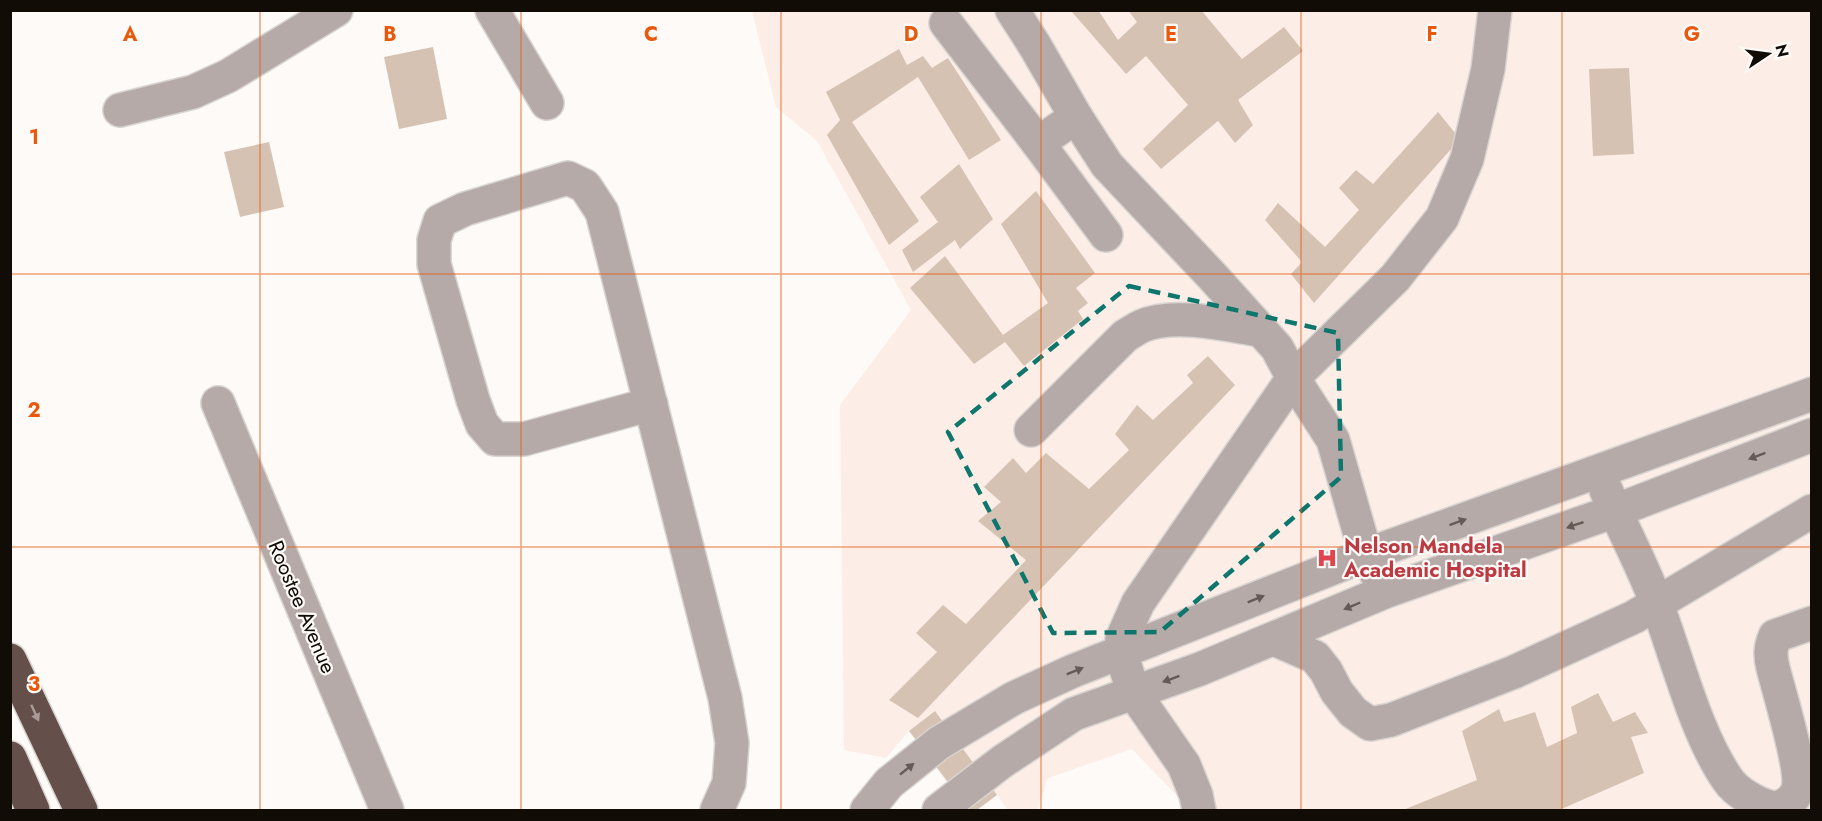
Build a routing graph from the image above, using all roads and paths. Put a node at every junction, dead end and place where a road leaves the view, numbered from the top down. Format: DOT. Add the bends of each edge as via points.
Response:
graph roads {
  1 [pos="336,10"];
  2 [pos="492,10"];
  3 [pos="1012,10"];
  4 [pos="1495,10"];
  5 [pos="946,23"];
  6 [pos="547,103"];
  7 [pos="120,110"];
  8 [pos="1076,117"];
  9 [pos="1038,143"];
  10 [pos="1106,235"];
  11 [pos="1260,330"];
  12 [pos="1293,378"];
  13 [pos="1812,394"];
  14 [pos="218,403"];
  15 [pos="651,404"];
  16 [pos="1031,430"];
  17 [pos="1812,435"];
  18 [pos="1599,472"];
  19 [pos="1615,511"];
  20 [pos="1812,511"];
  21 [pos="1365,555"];
  22 [pos="1387,591"];
  23 [pos="1657,604"];
  24 [pos="1812,623"];
  25 [pos="1274,639"];
  26 [pos="1120,654"];
  27 [pos="10,660"];
  28 [pos="1134,693"];
  29 [pos="10,758"];
  30 [pos="33,810"];
  31 [pos="81,810"];
  32 [pos="387,810"];
  33 [pos="717,810"];
  34 [pos="867,810"];
  35 [pos="939,810"];
  36 [pos="1199,810"];
  1 -- 7 [label="street" via="193,92"];
  2 -- 6 [label="street"];
  3 -- 8 [label="street"];
  4 -- 12 [label="street" via="1488,69 1467,159 1442,218 1395,278"];
  5 -- 9 [label="street"];
  8 -- 9 [label="street"];
  8 -- 11 [label="street" via="1107,165"];
  9 -- 10 [label="street"];
  11 -- 12 [label="street" via="1277,348"];
  11 -- 16 [label="street" via="1192,320 1143,326 1125,336"];
  12 -- 21 [label="street" via="1333,440"];
  12 -- 26 [label="street" via="1138,603 1122,639"];
  13 -- 18 [label="street"];
  14 -- 32 [label="street, Roostee Avenue"];
  15 -- 15 [label="street" via="602,212 585,186 568,178 465,209 440,221 434,240 434,264 473,400 482,424 495,438 524,439"];
  15 -- 33 [label="street" via="725,698 732,743 729,783"];
  17 -- 19 [label="street, one-way"];
  18 -- 19 [label="street"];
  21 -- 18 [label="street, one-way"];
  19 -- 22 [label="street, one-way"];
  19 -- 23 [label="street"];
  20 -- 23 [label="street"];
  21 -- 22 [label="street"];
  26 -- 21 [label="street, one-way"];
  22 -- 25 [label="street, one-way"];
  23 -- 24 [label="street" via="1705,738 1720,766 1730,783 1772,808 1783,807 1792,799 1798,789 1798,769 1770,656 1771,646 1775,636"];
  23 -- 25 [label="street" via="1514,672 1391,720 1370,724 1353,712 1315,657"];
  25 -- 28 [label="street, one-way"];
  26 -- 28 [label="street"];
  34 -- 26 [label="street, one-way" via="889,783 939,743 1014,698"];
  27 -- 31 [label="highway, one-way"];
  28 -- 35 [label="street" via="1074,714"];
  28 -- 36 [label="street" via="1184,765"];
  29 -- 30 [label="highway"];
}
